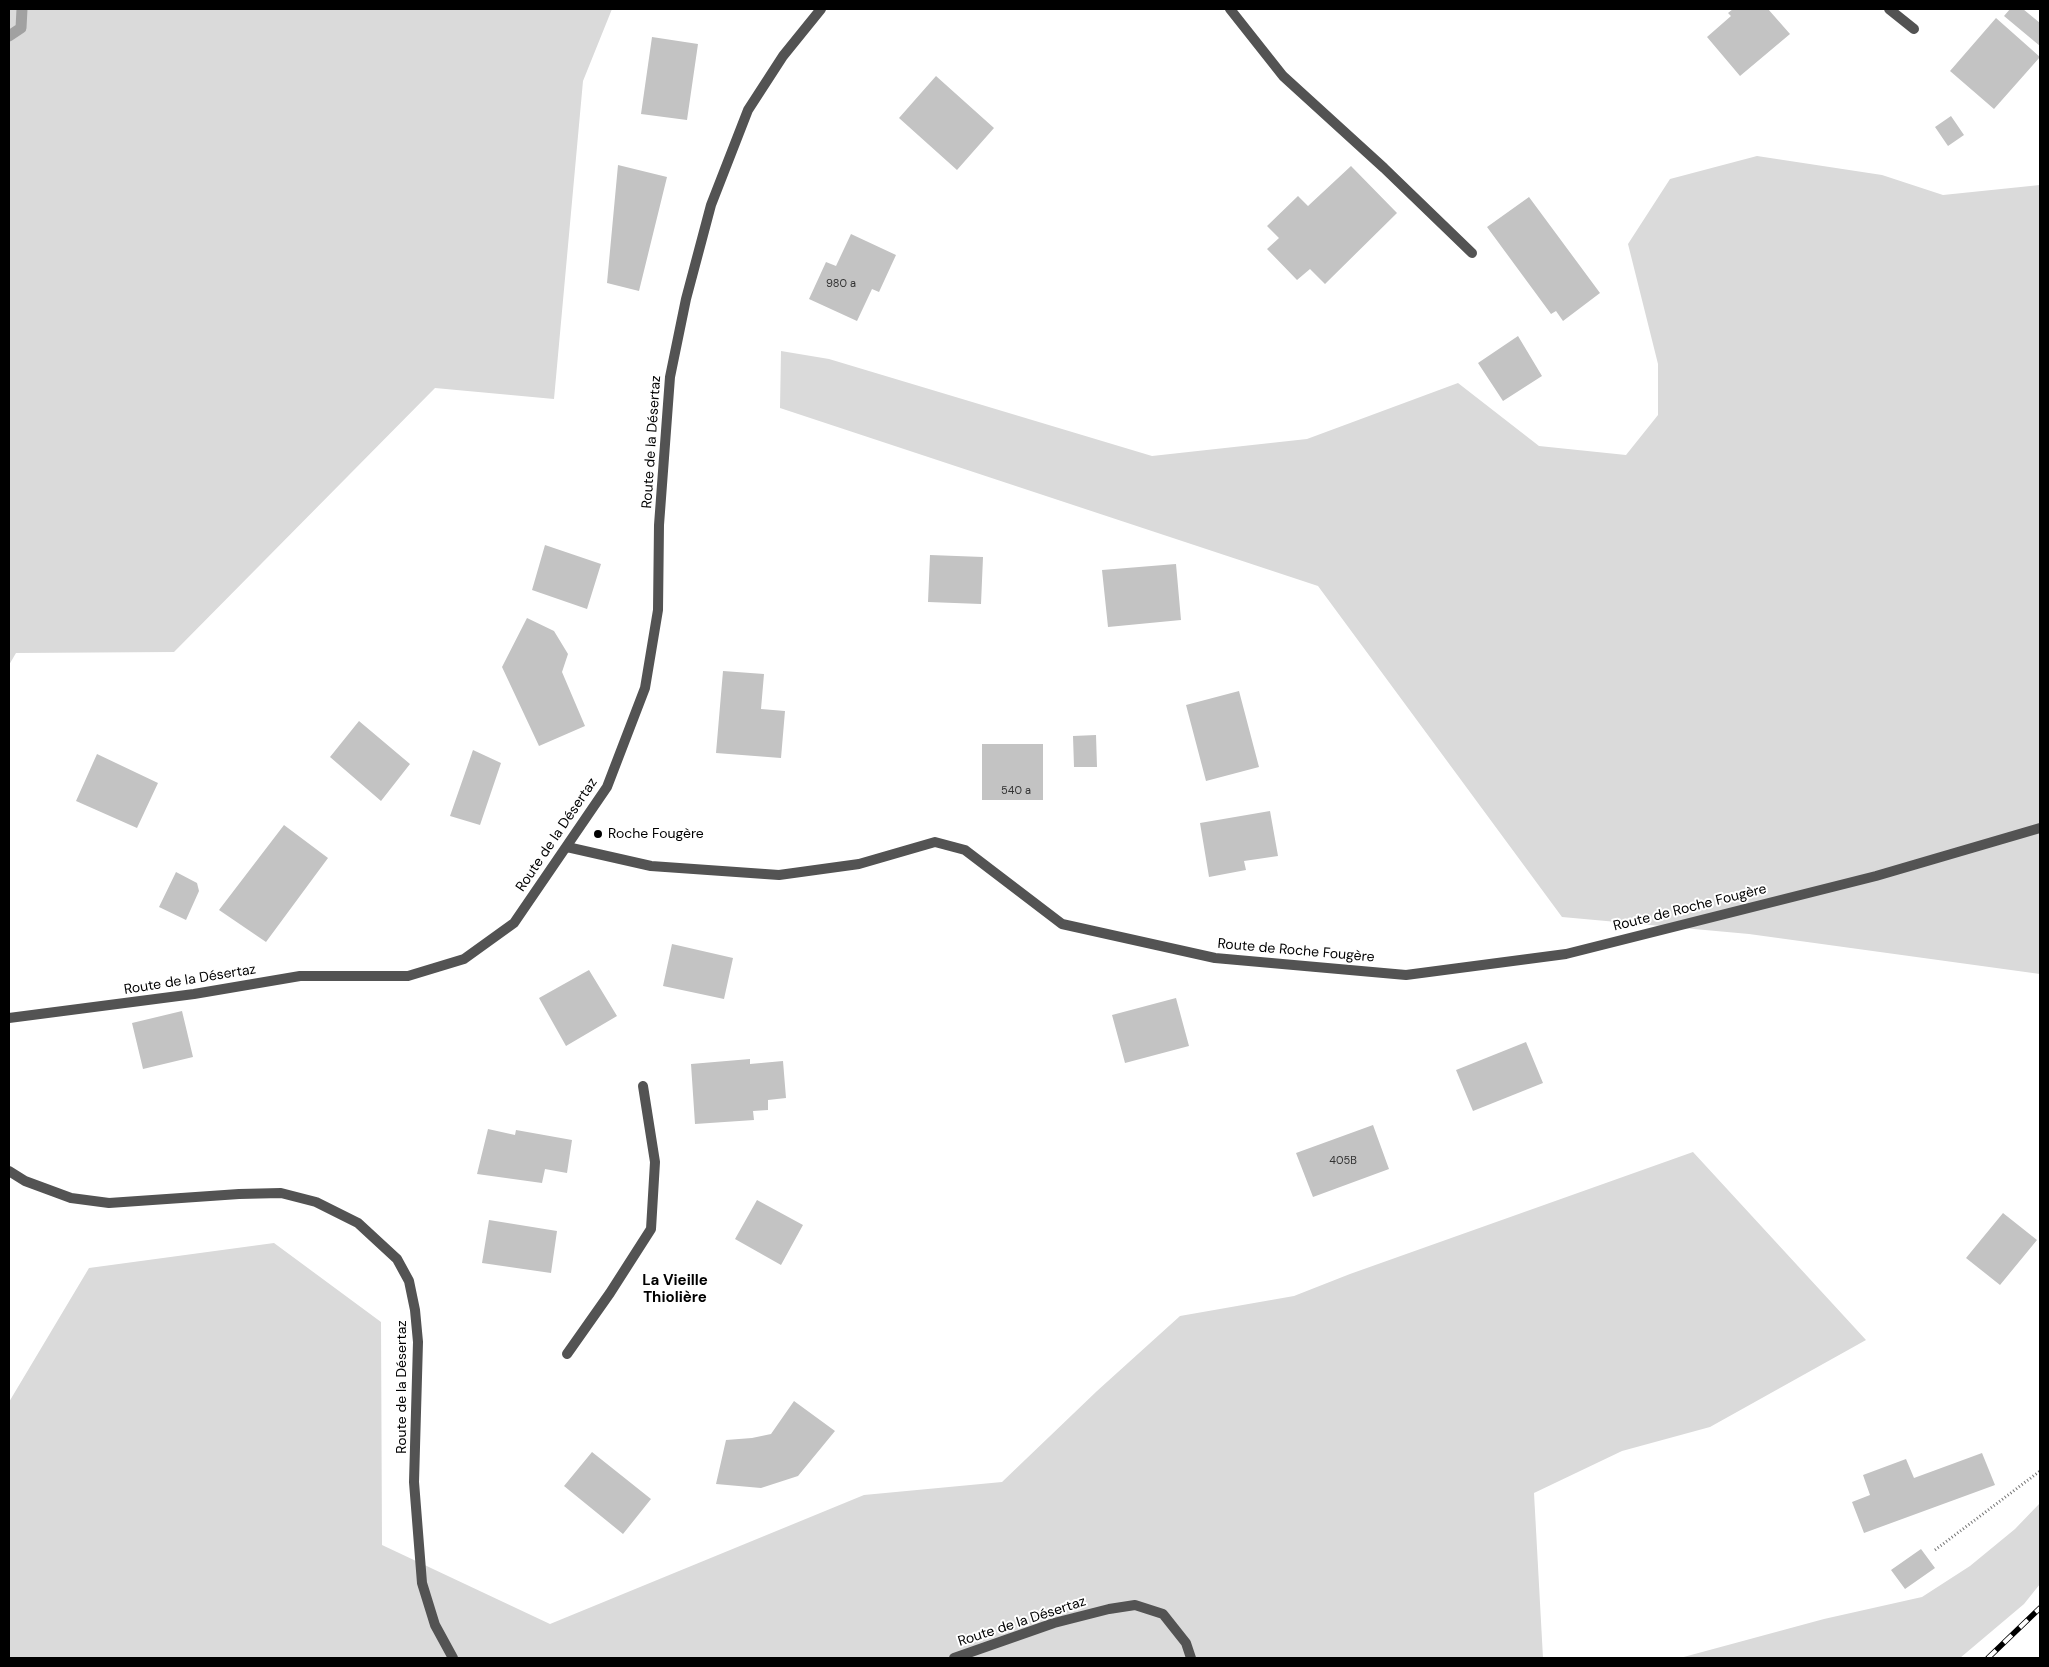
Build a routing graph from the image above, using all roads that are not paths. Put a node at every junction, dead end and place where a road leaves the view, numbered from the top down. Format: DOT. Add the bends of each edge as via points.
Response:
graph roads {
  1 [pos="821,9"];
  2 [pos="1230,9"];
  3 [pos="1890,9"];
  4 [pos="1914,29"];
  5 [pos="1472,253"];
  6 [pos="2040,828"];
  7 [pos="567,847"];
  8 [pos="9,1018"];
  9 [pos="643,1086"];
  10 [pos="9,1171"];
  11 [pos="567,1354"];
  12 [pos="453,1658"];
  13 [pos="954,1658"];
  14 [pos="1191,1658"];
  1 -- 7 [label="street, Route de la Désertaz" via="783,56 748,110 711,204 670,377 659,525 658,610 645,688 607,787"];
  2 -- 5 [label="street" via="1283,76"];
  3 -- 4 [label="street"];
  6 -- 7 [label="street, Route de Roche Fougère" via="1876,876 1566,954 1406,975 1215,958 1062,924 965,850 934,842 859,864 778,875 651,866"];
  7 -- 8 [label="street, Route de la Désertaz" via="514,923 464,959 408,976 300,976 194,994"];
  9 -- 11 [label="street" via="655,1162 651,1229"];
  10 -- 12 [label="street, Route de la Désertaz" via="25,1181 71,1198 109,1203 280,1193 316,1202 358,1223 397,1258 409,1281 416,1310 414,1482 422,1583 435,1625"];
  13 -- 14 [label="street, Route de la Désertaz" via="1054,1622 1136,1605 1163,1614 1186,1643"];
}
